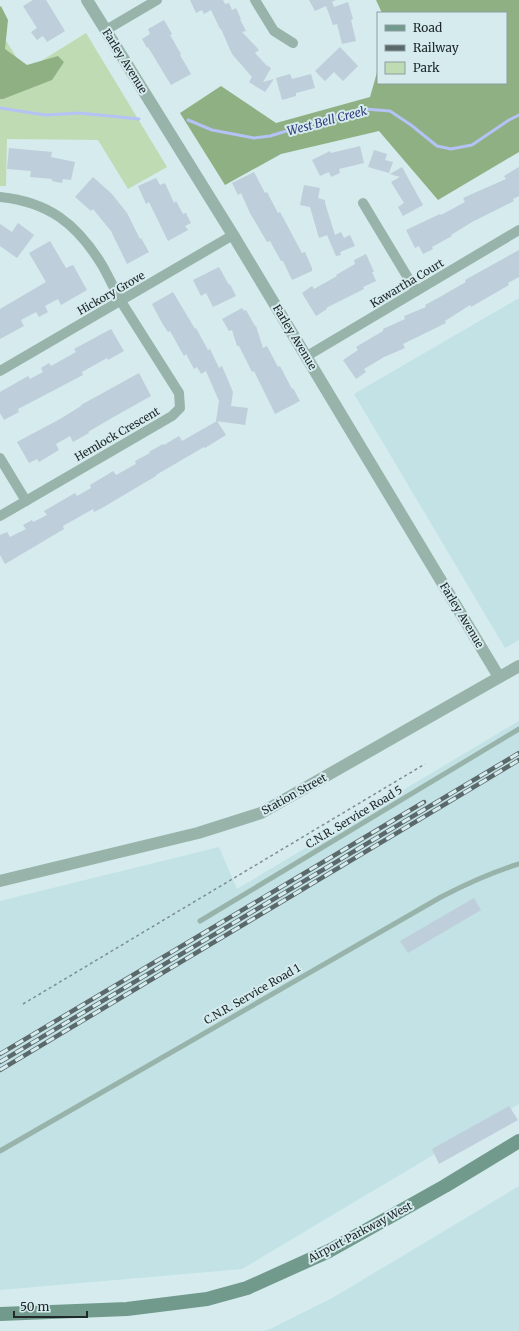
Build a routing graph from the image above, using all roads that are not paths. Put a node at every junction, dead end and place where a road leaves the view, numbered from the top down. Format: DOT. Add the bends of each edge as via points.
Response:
graph roads {
  1 [pos="87,0"];
  2 [pos="156,0"];
  3 [pos="255,0"];
  4 [pos="106,30"];
  5 [pos="292,43"];
  6 [pos="0,197"];
  7 [pos="363,203"];
  8 [pos="519,230"];
  9 [pos="233,234"];
  10 [pos="416,291"];
  11 [pos="121,301"];
  12 [pos="307,356"];
  13 [pos="0,371"];
  14 [pos="0,458"];
  15 [pos="26,501"];
  16 [pos="0,516"];
  17 [pos="519,666"];
  18 [pos="499,677"];
  19 [pos="519,729"];
  20 [pos="519,864"];
  21 [pos="0,881"];
  22 [pos="200,921"];
  23 [pos="519,1141"];
  24 [pos="0,1151"];
  25 [pos="0,1314"];
  1 -- 4 [label="street, Farley Avenue"];
  2 -- 4 [label="street"];
  3 -- 5 [label="street" via="274,31"];
  4 -- 9 [label="street, Farley Avenue"];
  6 -- 11 [label="street" via="15,198 44,208 67,222 102,265"];
  7 -- 10 [label="street"];
  8 -- 10 [label="street, Kawartha Court"];
  9 -- 11 [label="street, Hickory Grove"];
  9 -- 12 [label="street, Farley Avenue"];
  10 -- 12 [label="street, Kawartha Court"];
  11 -- 13 [label="street, Hickory Grove"];
  11 -- 15 [label="street, Hemlock Crescent" via="179,394 180,408 172,416"];
  12 -- 18 [label="street, Farley Avenue"];
  14 -- 15 [label="street"];
  15 -- 16 [label="street, Hemlock Crescent"];
  17 -- 18 [label="street, Station Street"];
  18 -- 21 [label="street, Station Street" via="261,813 198,833"];
  19 -- 22 [label="lane, C.N.R. Service Road 5"];
  20 -- 24 [label="lane, C.N.R. Service Road 1" via="464,885 441,897"];
  23 -- 25 [label="main road, Airport Parkway West" via="329,1251 248,1288 207,1299 127,1309"];
}
